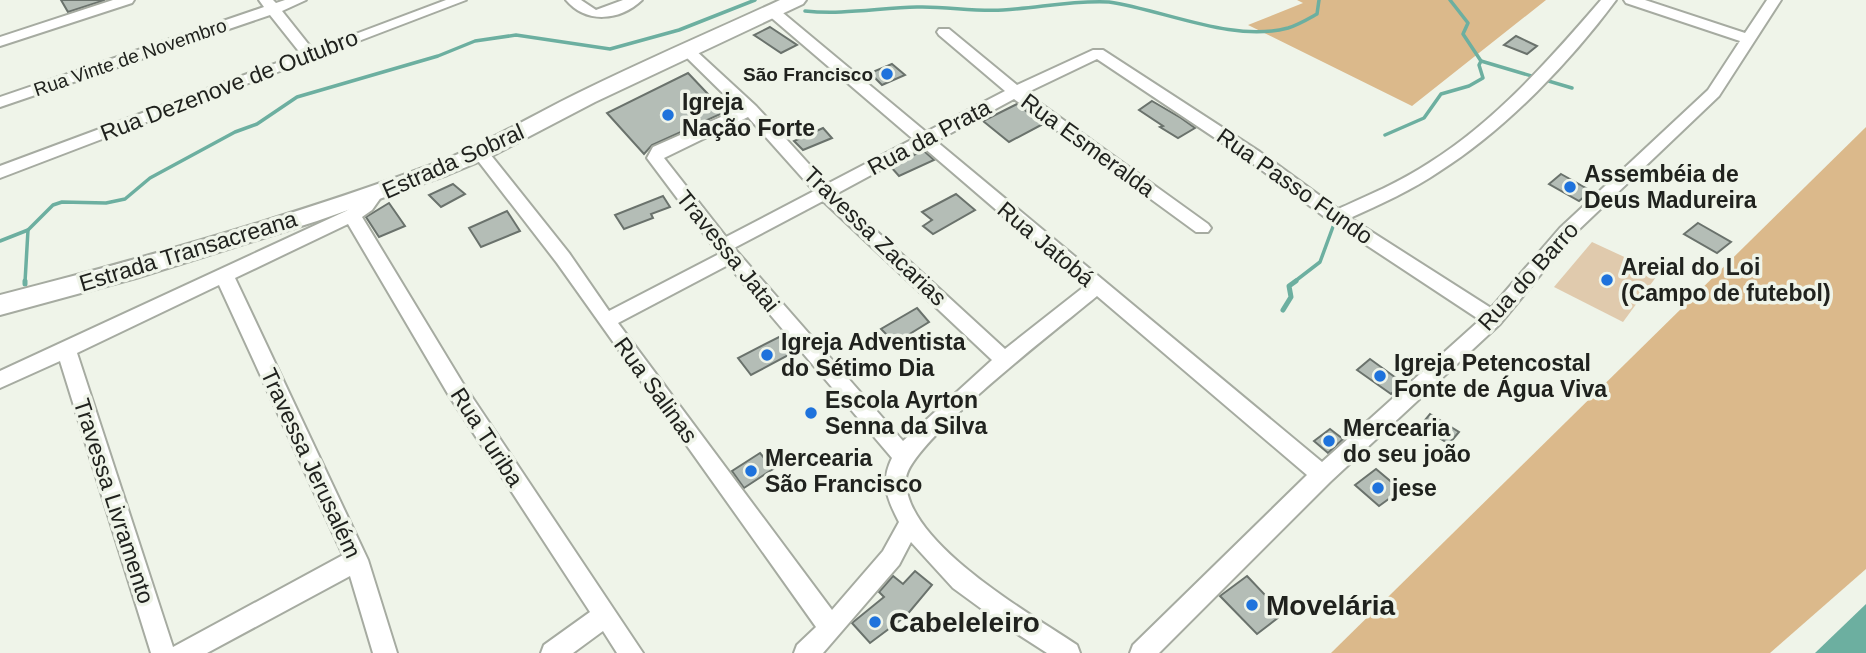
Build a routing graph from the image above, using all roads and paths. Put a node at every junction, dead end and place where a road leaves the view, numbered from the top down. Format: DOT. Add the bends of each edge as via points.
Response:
graph roads {
  1 [pos="127,0"];
  2 [pos="299,0"];
  3 [pos="460,0"];
  4 [pos="573,0"];
  5 [pos="635,0"];
  6 [pos="796,0"];
  7 [pos="1609,0"];
  8 [pos="1631,0"];
  9 [pos="1774,0"];
  10 [pos="269,5"];
  11 [pos="772,11"];
  12 [pos="944,32"];
  13 [pos="1749,39"];
  14 [pos="0,42"];
  15 [pos="688,51"];
  16 [pos="1098,52"];
  17 [pos="309,55"];
  18 [pos="1015,92"];
  19 [pos="0,102"];
  20 [pos="750,110"];
  21 [pos="924,140"];
  22 [pos="480,152"];
  23 [pos="0,172"];
  24 [pos="824,192"];
  25 [pos="375,193"];
  26 [pos="352,215"];
  27 [pos="1336,217"];
  28 [pos="1202,228"];
  29 [pos="727,251"];
  30 [pos="225,276"];
  31 [pos="1097,286"];
  32 [pos="0,305"];
  33 [pos="1493,319"];
  34 [pos="606,321"];
  35 [pos="66,349"];
  36 [pos="1005,360"];
  37 [pos="0,380"];
  38 [pos="903,456"];
  39 [pos="1322,475"];
  40 [pos="905,515"];
  41 [pos="357,560"];
  42 [pos="606,615"];
  43 [pos="831,629"];
  44 [pos="163,653"];
  45 [pos="183,653"];
  46 [pos="385,653"];
  47 [pos="553,653"];
  48 [pos="631,653"];
  49 [pos="806,653"];
  50 [pos="1068,653"];
  51 [pos="1142,653"];
  1 -- 14 [label="street"];
  2 -- 10 [label="street, Rua Vinte de Novembro"];
  3 -- 17 [label="street, Rua Dezenove de Outubro"];
  4 -- 5 [label="street" via="591,15"];
  6 -- 11 [label="street, Estrada Sobral"];
  7 -- 27 [label="street" via="1525,93 1442,162 1408,184"];
  8 -- 13 [label="street"];
  9 -- 13 [label="street, Rua do Barro"];
  10 -- 17 [label="street"];
  10 -- 19 [label="street, Rua Vinte de Novembro"];
  11 -- 15 [label="street, Estrada Sobral"];
  11 -- 21 [label="street, Rua Jatobá"];
  12 -- 18 [label="street, Rua Esmeralda"];
  13 -- 33 [label="street, Rua do Barro" via="1714,93 1566,232"];
  15 -- 20 [label="street, Travessa Zacarias"];
  15 -- 22 [label="street, Estrada Sobral"];
  16 -- 18 [label="street, Rua da Prata"];
  16 -- 27 [label="street, Rua Passo Fundo"];
  17 -- 23 [label="street, Rua Dezenove de Outubro"];
  18 -- 21 [label="street, Rua da Prata"];
  18 -- 28 [label="street, Rua Esmeralda"];
  20 -- 24 [label="street, Travessa Zacarias"];
  20 -- 29 [label="street, Travessa Jatai" via="655,155"];
  21 -- 24 [label="street, Rua da Prata"];
  21 -- 31 [label="street, Rua Jatobá"];
  22 -- 25 [label="street, Estrada Sobral"];
  22 -- 34 [label="street, Rua Salinas"];
  24 -- 29 [label="street, Rua da Prata"];
  24 -- 36 [label="street, Travessa Zacarias"];
  25 -- 26 [label="street, Estrada Sobral"];
  25 -- 32 [label="street, Estrada Transacreana" via="127,272"];
  26 -- 30 [label="street, Estrada Sobral"];
  26 -- 42 [label="street, Rua Turiba" via="455,388"];
  27 -- 33 [label="street, Rua Passo Fundo"];
  29 -- 34 [label="street, Rua da Prata"];
  29 -- 38 [label="street, Travessa Jatai"];
  30 -- 35 [label="street, Estrada Sobral"];
  30 -- 41 [label="street, Travessa Jerusalém"];
  31 -- 36 [label="street"];
  31 -- 39 [label="street, Rua Jatobá"];
  33 -- 39 [label="street, Rua do Barro"];
  34 -- 43 [label="street, Rua Salinas"];
  35 -- 37 [label="street, Estrada Sobral"];
  35 -- 44 [label="street, Travessa Livramento"];
  36 -- 38 [label="street"];
  38 -- 40 [label="street" via="895,479"];
  39 -- 51 [label="street, Rua do Barro"];
  40 -- 43 [label="street" via="891,558"];
  40 -- 50 [label="street" via="960,579"];
  41 -- 45 [label="street"];
  41 -- 46 [label="street, Travessa Jerusalém"];
  42 -- 47 [label="street"];
  42 -- 48 [label="street, Rua Turiba"];
  43 -- 49 [label="street"];
}
